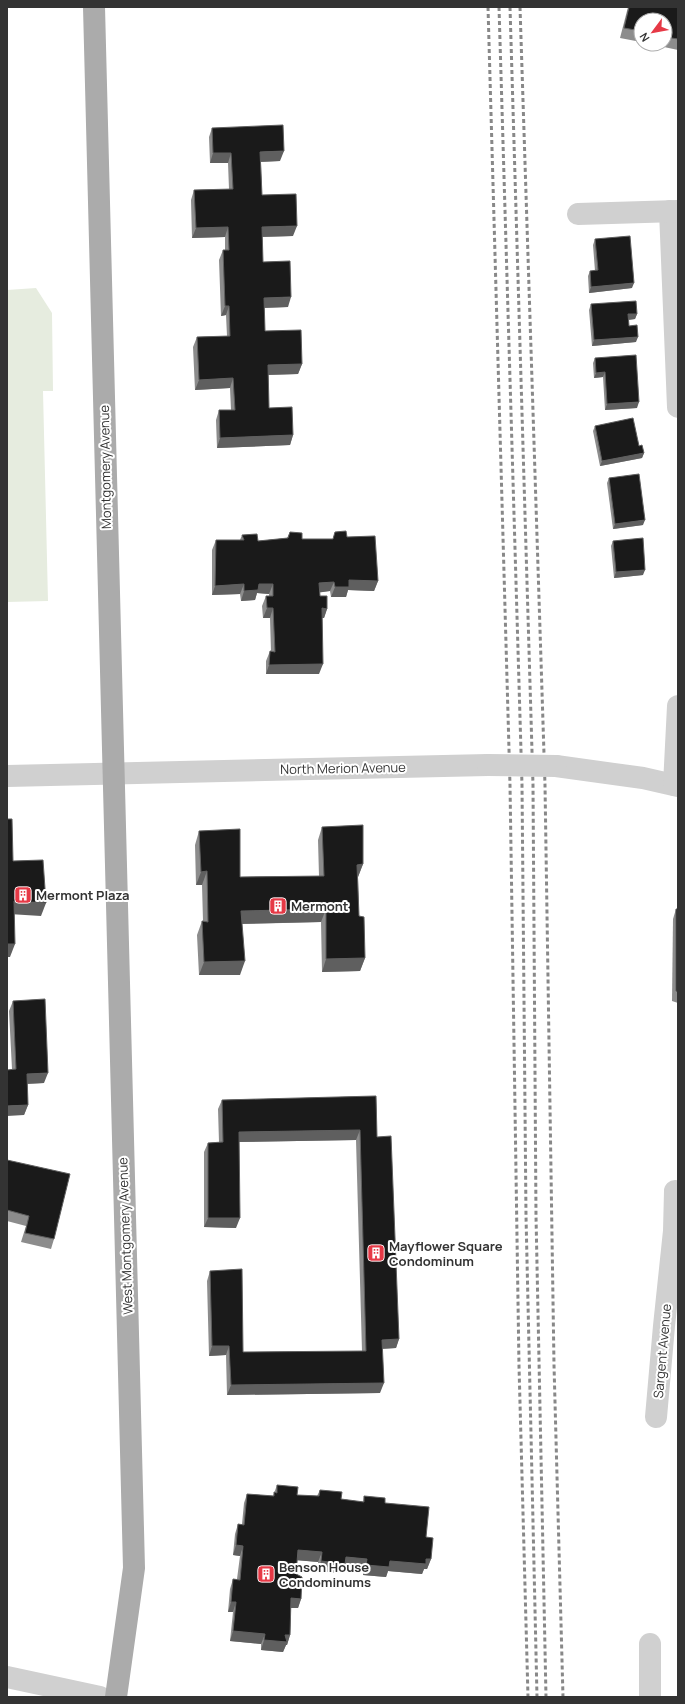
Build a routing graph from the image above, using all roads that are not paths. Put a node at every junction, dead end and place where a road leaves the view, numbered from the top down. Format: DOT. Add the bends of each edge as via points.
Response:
graph roads {
  1 [pos="94,7"];
  2 [pos="674,211"];
  3 [pos="578,214"];
  4 [pos="678,407"];
  5 [pos="678,706"];
  6 [pos="114,774"];
  7 [pos="7,776"];
  8 [pos="676,786"];
  9 [pos="675,1191"];
  10 [pos="671,1328"];
  11 [pos="656,1417"];
  12 [pos="650,1644"];
  13 [pos="7,1677"];
  14 [pos="100,1697"];
  15 [pos="116,1697"];
  16 [pos="650,1697"];
  1 -- 6 [label="main road, Montgomery Avenue"];
  2 -- 3 [label="street"];
  2 -- 4 [label="street"];
  5 -- 8 [label="street"];
  6 -- 7 [label="street, North Merion Avenue"];
  6 -- 8 [label="street, North Merion Avenue, bridge" via="488,765 556,766 643,778"];
  6 -- 15 [label="main road, West Montgomery Avenue" via="134,1568"];
  9 -- 10 [label="street, Sargent Avenue"];
  10 -- 11 [label="street, Sargent Avenue"];
  12 -- 16 [label="street"];
  13 -- 14 [label="street"];
}
